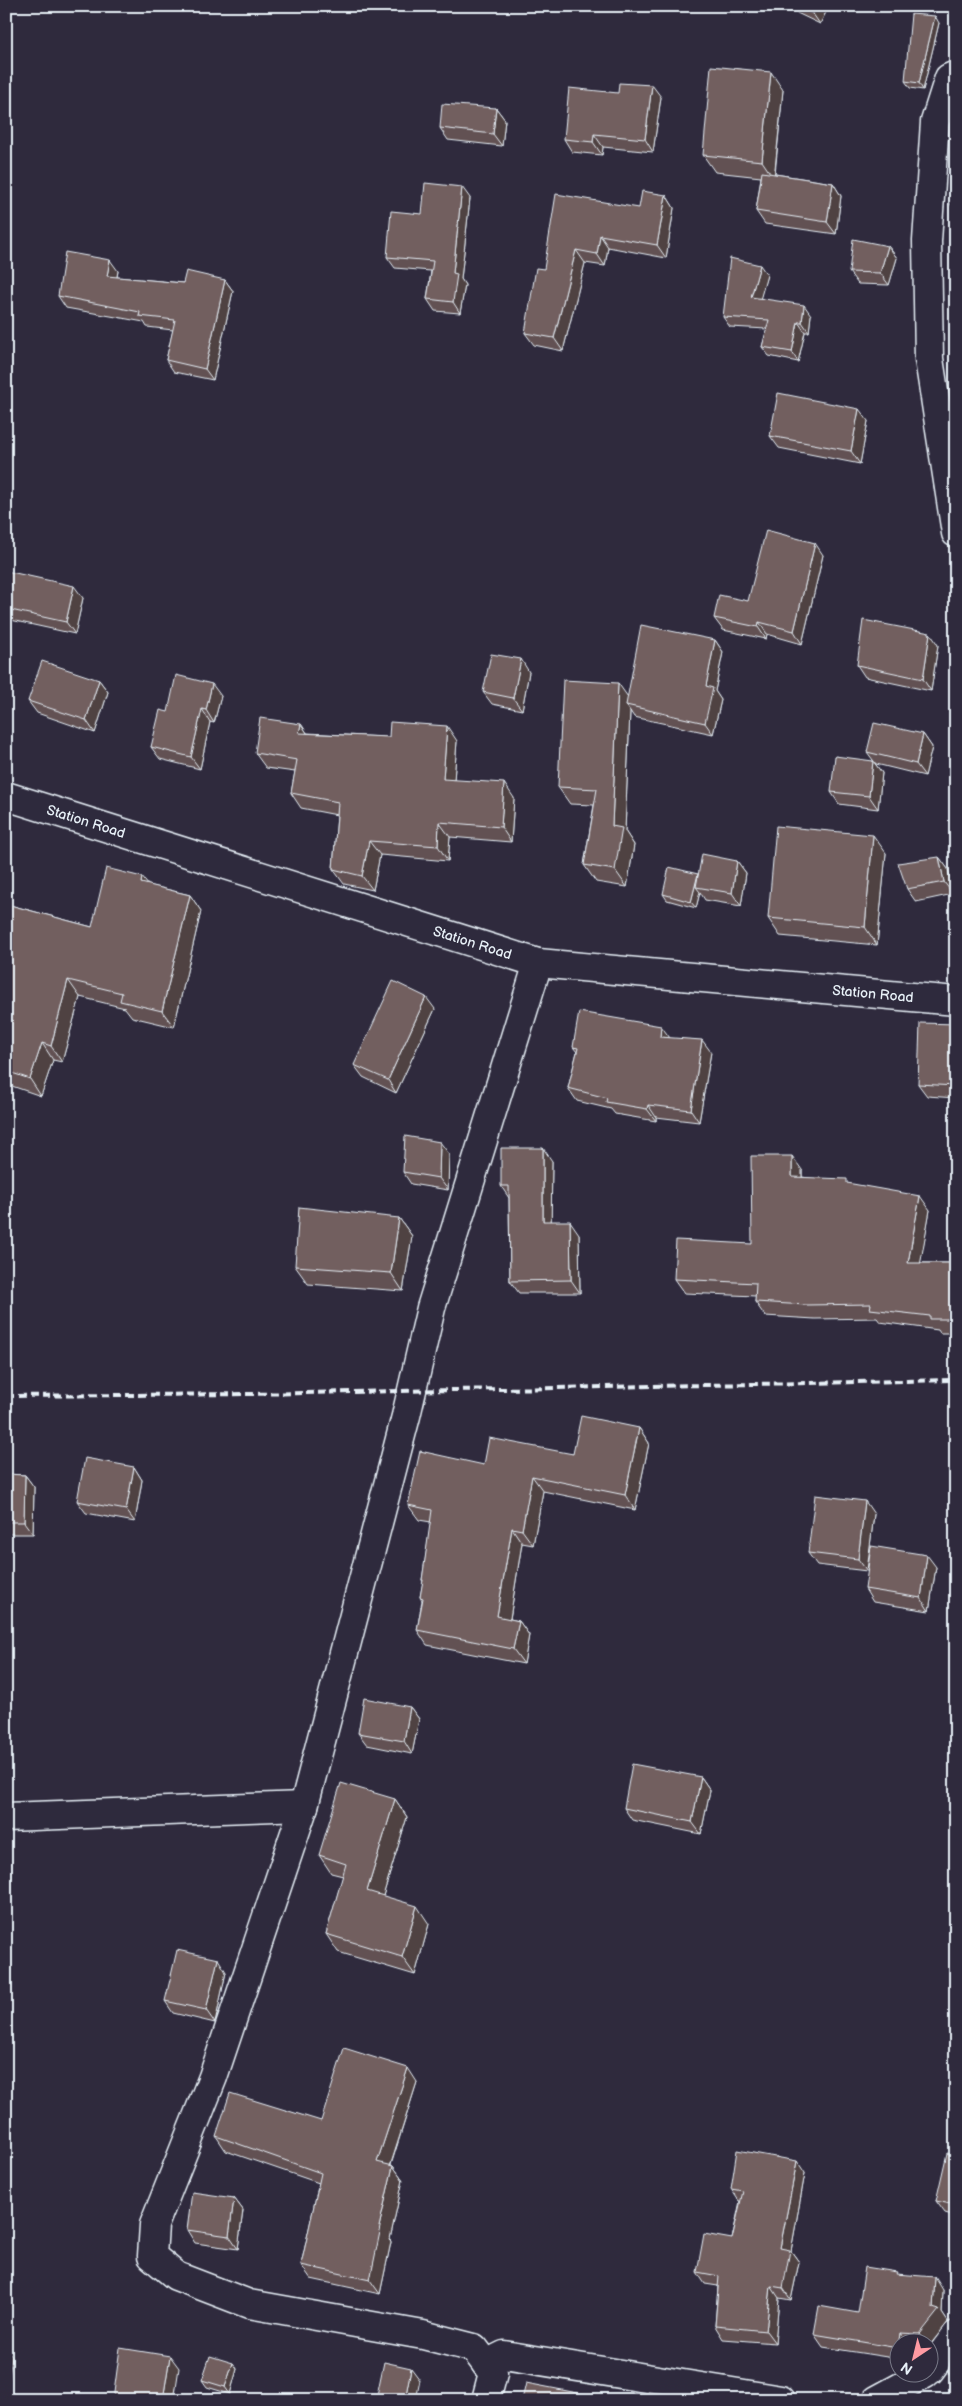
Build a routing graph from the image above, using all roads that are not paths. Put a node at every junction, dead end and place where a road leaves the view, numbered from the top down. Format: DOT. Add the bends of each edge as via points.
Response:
graph roads {
  1 [pos="956,76"];
  2 [pos="956,533"];
  3 [pos="6,796"];
  4 [pos="538,963"];
  5 [pos="956,1001"];
  6 [pos="304,1806"];
  7 [pos="6,1817"];
  8 [pos="956,2334"];
  9 [pos="940,2356"];
  10 [pos="486,2364"];
  11 [pos="906,2384"];
  12 [pos="486,2400"];
  13 [pos="781,2400"];
  14 [pos="876,2400"];
  1 -- 2 [label="street" via="949,78 935,122 927,241 929,359"];
  3 -- 4 [label="street, Station Road"];
  4 -- 5 [label="street, Station Road"];
  4 -- 6 [label="street" via="431,1308"];
  6 -- 7 [label="street"];
  6 -- 10 [label="street" via="213,2077 154,2225 152,2256 176,2276 249,2304 474,2348"];
  8 -- 9 [label="street"];
  10 -- 12 [label="street" via="493,2373"];
  10 -- 13 [label="street" via="504,2355"];
  11 -- 14 [label="street"];
}
